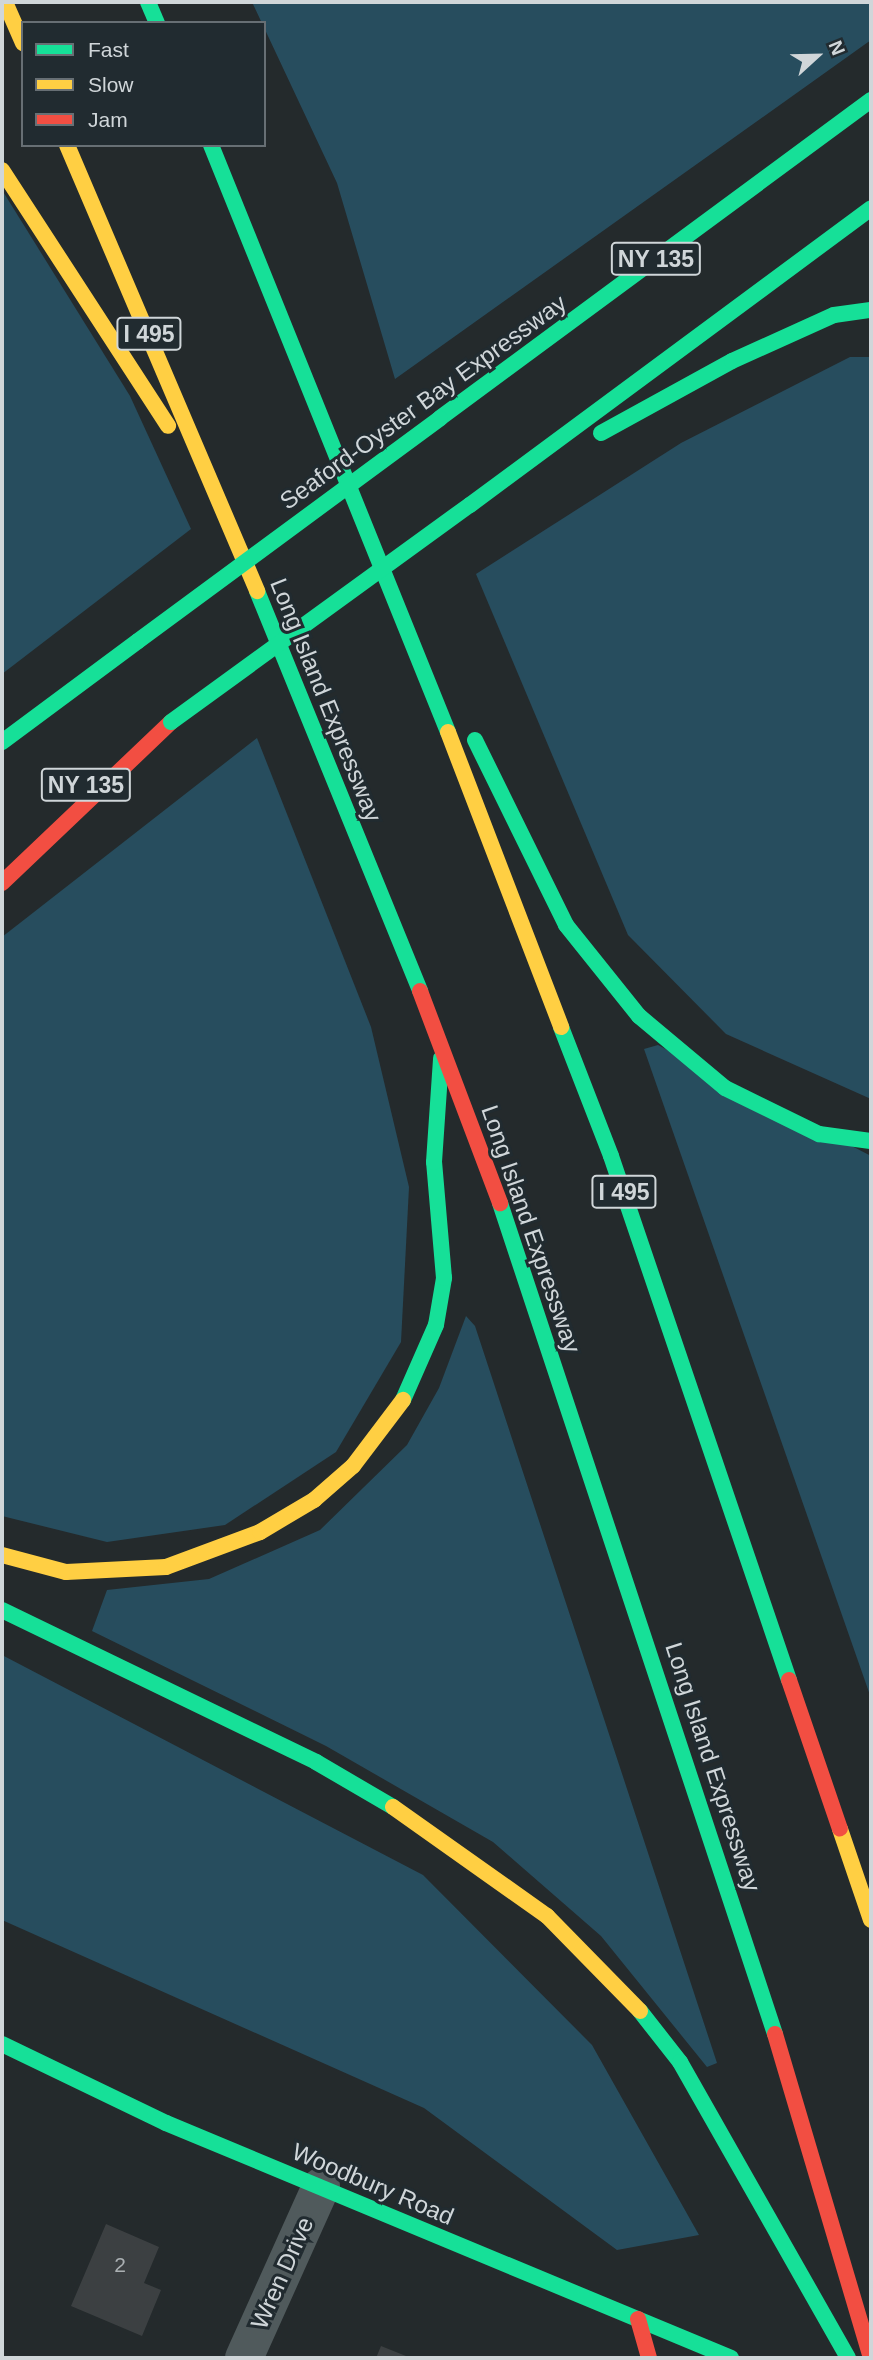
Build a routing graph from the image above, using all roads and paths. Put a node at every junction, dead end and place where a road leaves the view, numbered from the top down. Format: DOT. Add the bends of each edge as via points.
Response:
graph roads {
  1 [pos="5,2"];
  2 [pos="148,2"];
  3 [pos="156,21"];
  4 [pos="21,38"];
  5 [pos="871,100"];
  6 [pos="68,147"];
  7 [pos="212,147"];
  8 [pos="2,170"];
  9 [pos="871,208"];
  10 [pos="871,310"];
  11 [pos="346,476"];
  12 [pos="470,505"];
  13 [pos="230,523"];
  14 [pos="138,641"];
  15 [pos="450,688"];
  16 [pos="39,692"];
  17 [pos="171,722"];
  18 [pos="468,726"];
  19 [pos="2,741"];
  20 [pos="55,808"];
  21 [pos="2,883"];
  22 [pos="442,1046"];
  23 [pos="871,1141"];
  24 [pos="2,1555"];
  25 [pos="2,1610"];
  26 [pos="871,1920"];
  27 [pos="2,2044"];
  28 [pos="321,2187"];
  29 [pos="638,2319"];
  30 [pos="244,2358"];
  31 [pos="649,2358"];
  32 [pos="731,2358"];
  33 [pos="848,2358"];
  34 [pos="871,2358"];
  1 -- 4 [label="main road"];
  2 -- 3 [label="main road"];
  5 -- 14 [label="main road, Seaford-Oyster Bay Expressway / NY 135, bridge"];
  6 -- 13 [label="main road, Long Island Expressway / I 495"];
  7 -- 11 [label="main road, I 495"];
  8 -- 13 [label="main road"];
  9 -- 12 [label="main road, NY 135"];
  10 -- 12 [label="main road" via="834,315 732,360"];
  11 -- 15 [label="main road"];
  11 -- 26 [label="main road, I 495" via="611,1156"];
  12 -- 17 [label="main road, NY 135, bridge"];
  13 -- 22 [label="main road, Long Island Expressway / I 495"];
  14 -- 16 [label="main road"];
  14 -- 19 [label="main road, Seaford-Oyster Bay Expressway / NY 135"];
  17 -- 20 [label="main road, NY 135"];
  17 -- 21 [label="main road"];
  18 -- 23 [label="main road" via="566,925 639,1016 725,1088 819,1134"];
  22 -- 24 [label="main road" via="434,1162 444,1278 436,1325 416,1377 391,1421 353,1466 314,1500 260,1532 166,1567 66,1572"];
  22 -- 34 [label="main road, Long Island Expressway / I 495" via="511,1233 754,1964"];
  25 -- 33 [label="main road" via="316,1762 425,1825 547,1916 646,2017 680,2062"];
  27 -- 28 [label="main road, Woodbury Road" via="166,2123"];
  28 -- 29 [label="main road, Woodbury Road"];
  28 -- 30 [label="street, Wren Drive"];
  29 -- 31 [label="main road"];
  29 -- 32 [label="main road, Woodbury Road"];
}
